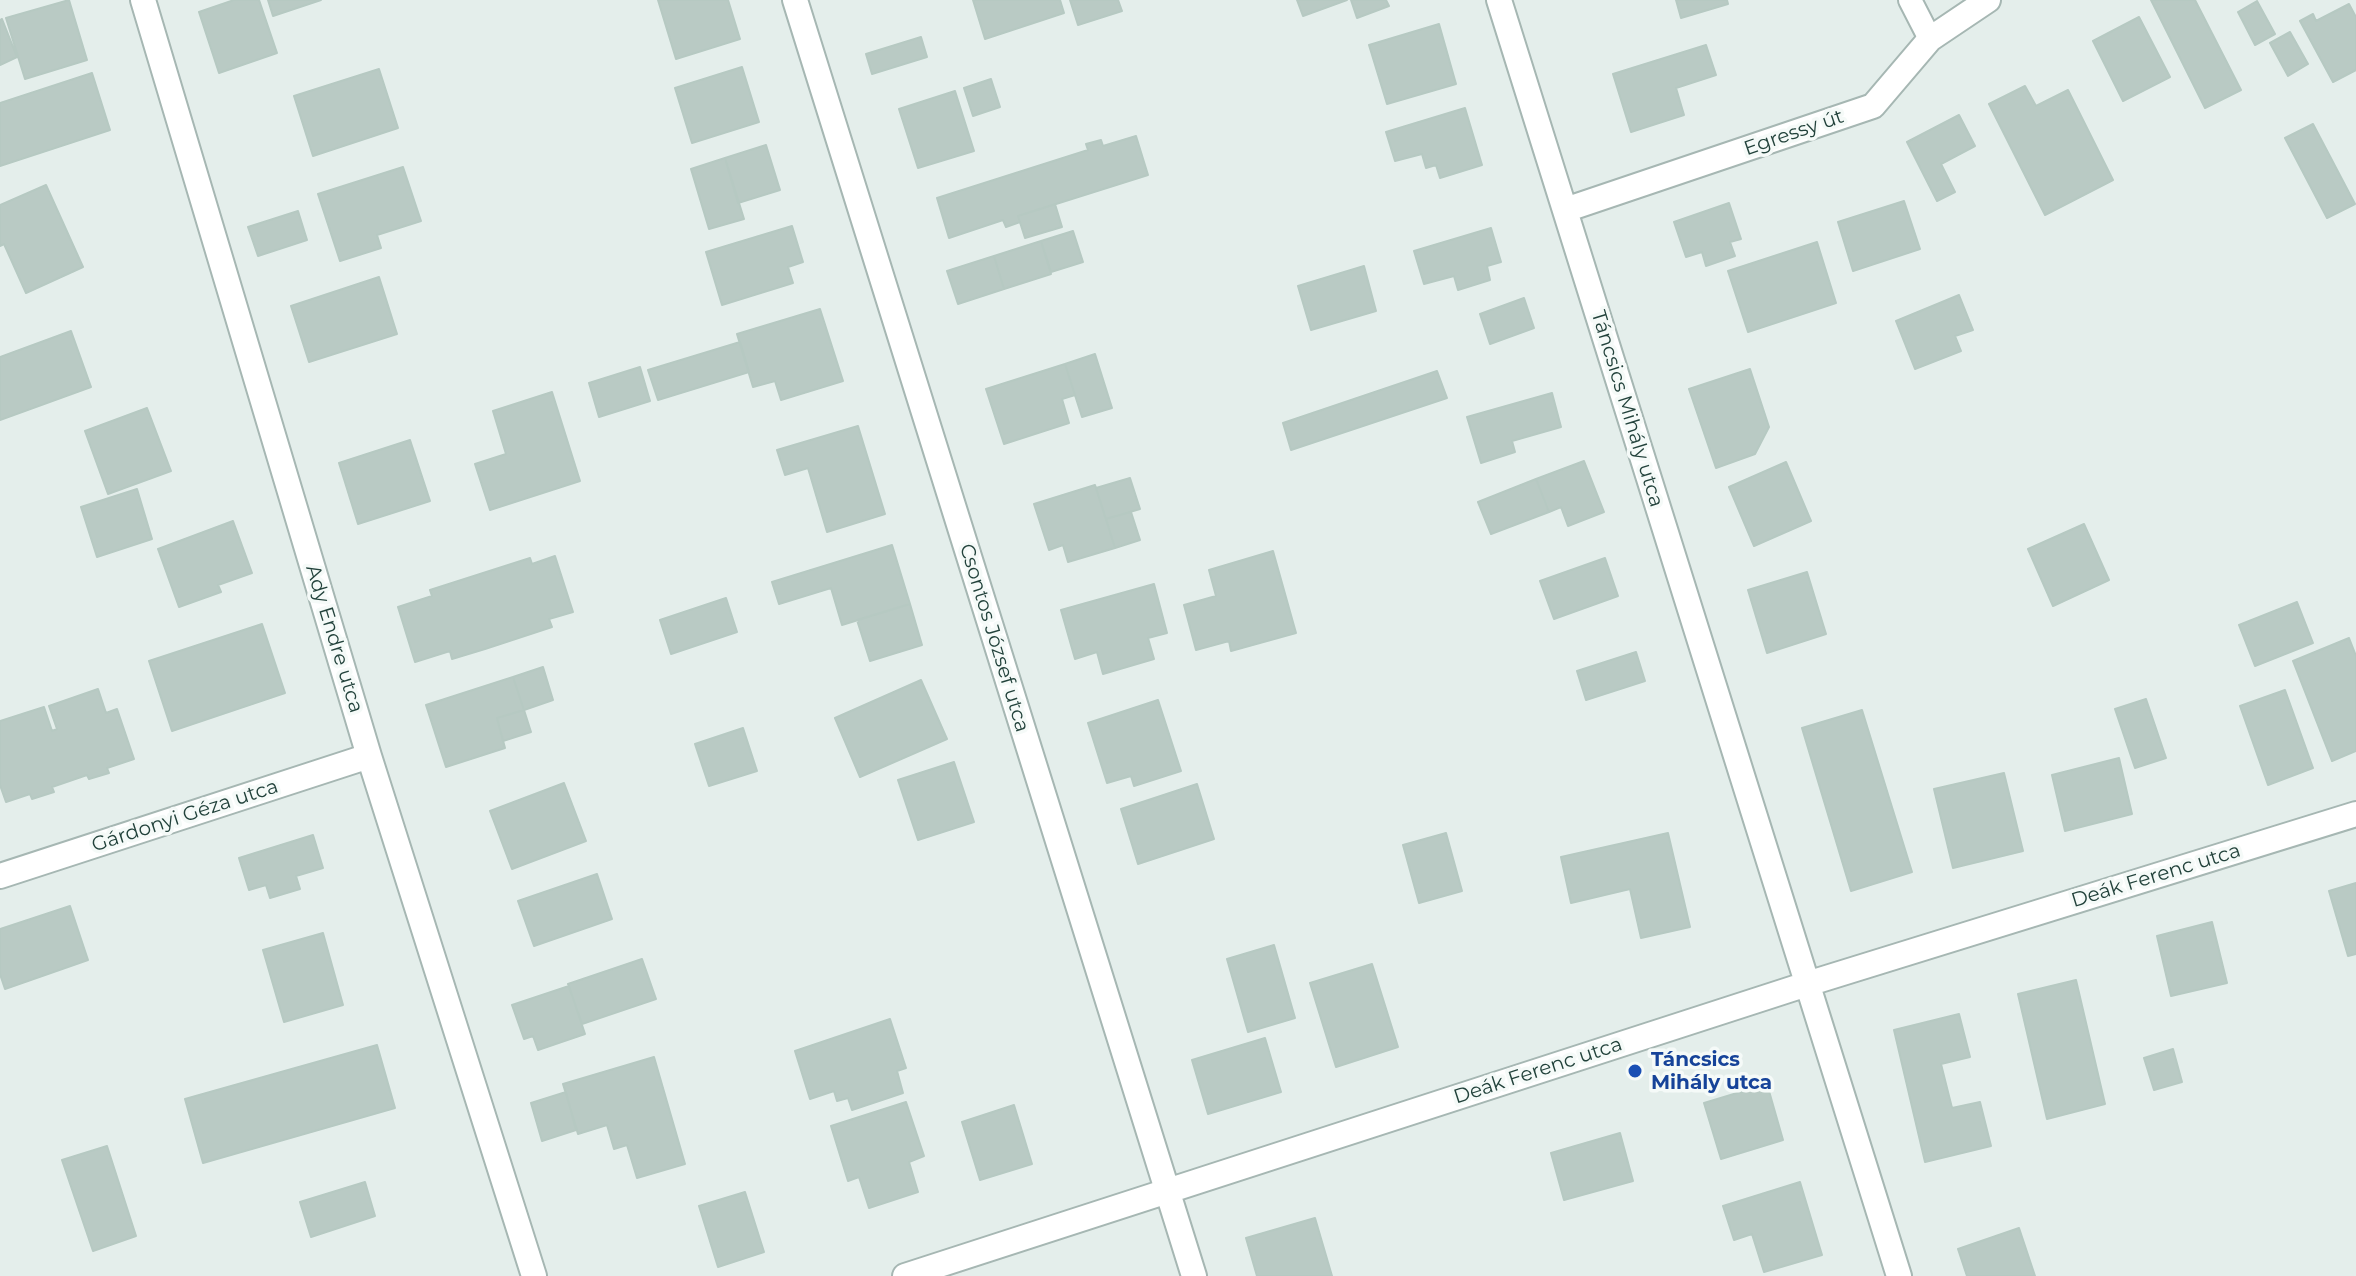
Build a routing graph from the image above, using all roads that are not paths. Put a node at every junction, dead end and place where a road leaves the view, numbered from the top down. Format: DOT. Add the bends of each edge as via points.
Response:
graph roads {
  1 [pos="143,0"];
  2 [pos="795,0"];
  3 [pos="1499,0"];
  4 [pos="1910,0"];
  5 [pos="1988,0"];
  6 [pos="1930,39"];
  7 [pos="1565,210"];
  8 [pos="369,756"];
  9 [pos="2356,814"];
  10 [pos="0,876"];
  11 [pos="1807,984"];
  12 [pos="1167,1191"];
  13 [pos="534,1276"];
  14 [pos="905,1276"];
  15 [pos="1194,1276"];
  16 [pos="1899,1276"];
  1 -- 8 [label="street, Ady Endre utca"];
  2 -- 12 [label="street, Csontos József utca"];
  3 -- 7 [label="street, Táncsics Mihály utca"];
  4 -- 6 [label="lane"];
  5 -- 6 [label="street, Egressy út"];
  6 -- 7 [label="street, Egressy út" via="1873,106"];
  7 -- 11 [label="street, Táncsics Mihály utca"];
  8 -- 10 [label="street, Gárdonyi Géza utca"];
  8 -- 13 [label="street, Ady Endre utca"];
  9 -- 11 [label="street, Deák Ferenc utca"];
  11 -- 12 [label="street, Deák Ferenc utca"];
  11 -- 16 [label="street, Táncsics Mihály utca"];
  12 -- 14 [label="street, Deák Ferenc utca"];
  12 -- 15 [label="street, Csontos József utca"];
}
